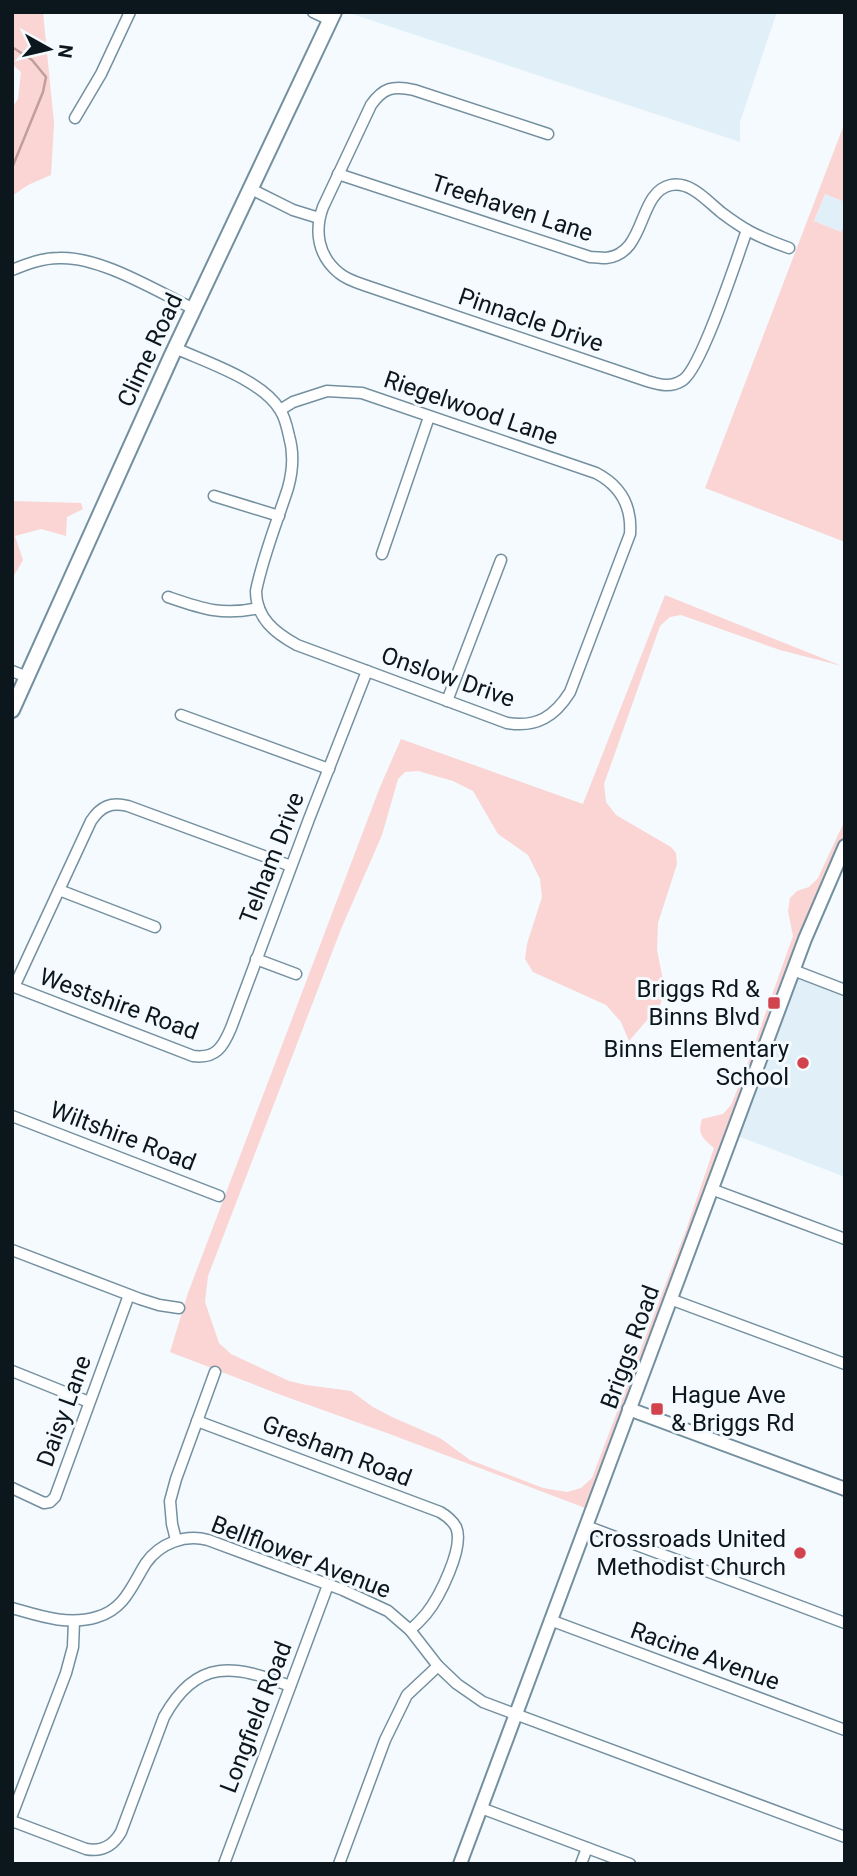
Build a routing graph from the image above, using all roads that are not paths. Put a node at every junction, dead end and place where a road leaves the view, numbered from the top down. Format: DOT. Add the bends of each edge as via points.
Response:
graph roads {
  1 [pos="130,12"];
  2 [pos="313,12"];
  3 [pos="332,16"];
  4 [pos="75,118"];
  5 [pos="548,134"];
  6 [pos="338,174"];
  7 [pos="251,189"];
  8 [pos="319,218"];
  9 [pos="747,230"];
  10 [pos="789,248"];
  11 [pos="12,270"];
  12 [pos="194,309"];
  13 [pos="176,348"];
  14 [pos="280,410"];
  15 [pos="429,417"];
  16 [pos="214,496"];
  17 [pos="630,514"];
  18 [pos="279,516"];
  19 [pos="382,554"];
  20 [pos="501,560"];
  21 [pos="168,597"];
  22 [pos="259,608"];
  23 [pos="12,671"];
  24 [pos="367,671"];
  25 [pos="27,677"];
  26 [pos="447,701"];
  27 [pos="12,710"];
  28 [pos="181,715"];
  29 [pos="329,769"];
  30 [pos="845,846"];
  31 [pos="291,866"];
  32 [pos="59,890"];
  33 [pos="155,927"];
  34 [pos="256,959"];
  35 [pos="793,970"];
  36 [pos="296,974"];
  37 [pos="13,987"];
  38 [pos="845,990"];
  39 [pos="211,1055"];
  40 [pos="12,1116"];
  41 [pos="711,1189"];
  42 [pos="219,1196"];
  43 [pos="845,1239"];
  44 [pos="12,1250"];
  45 [pos="129,1295"];
  46 [pos="670,1299"];
  47 [pos="179,1308"];
  48 [pos="845,1364"];
  49 [pos="12,1371"];
  50 [pos="215,1372"];
  51 [pos="89,1402"];
  52 [pos="629,1409"];
  53 [pos="197,1421"];
  54 [pos="12,1488"];
  55 [pos="845,1489"];
  56 [pos="586,1526"];
  57 [pos="176,1540"];
  58 [pos="328,1585"];
  59 [pos="12,1608"];
  60 [pos="550,1620"];
  61 [pos="74,1621"];
  62 [pos="845,1623"];
  63 [pos="410,1630"];
  64 [pos="438,1665"];
  65 [pos="290,1686"];
  66 [pos="515,1714"];
  67 [pos="845,1730"];
  68 [pos="481,1808"];
  69 [pos="12,1815"];
  70 [pos="12,1821"];
  71 [pos="845,1838"];
  72 [pos="587,1848"];
  73 [pos="224,1864"];
  74 [pos="339,1864"];
  75 [pos="460,1864"];
  76 [pos="581,1864"];
  77 [pos="630,1864"];
  1 -- 4 [label="street"];
  2 -- 3 [label="street"];
  3 -- 7 [label="main road, Clime Road"];
  5 -- 6 [label="street" via="401,87 388,89 369,110"];
  6 -- 8 [label="street"];
  6 -- 9 [label="street, Treehaven Lane" via="590,257 605,258 627,248 654,197 672,185 695,191"];
  7 -- 8 [label="street" via="293,211"];
  7 -- 12 [label="main road, Clime Road"];
  8 -- 9 [label="street, Pinnacle Drive" via="324,256 346,278 662,385 684,379 698,360"];
  9 -- 10 [label="street, Treehaven Lane"];
  11 -- 12 [label="street" via="61,257 90,261"];
  12 -- 13 [label="main road, Clime Road"];
  13 -- 14 [label="street" via="242,377"];
  13 -- 25 [label="main road, Clime Road"];
  14 -- 15 [label="street, Riegelwood Lane" via="327,391 362,393"];
  14 -- 18 [label="street" via="293,462"];
  15 -- 17 [label="street, Riegelwood Lane" via="596,473 615,485"];
  15 -- 19 [label="street"];
  16 -- 18 [label="street"];
  17 -- 26 [label="street, Onslow Drive" via="627,544 562,705 538,721 515,724"];
  18 -- 22 [label="street" via="258,584"];
  20 -- 26 [label="street"];
  21 -- 22 [label="street" via="219,612"];
  22 -- 24 [label="street, Onslow Drive" via="280,636"];
  23 -- 25 [label="street"];
  24 -- 26 [label="street, Onslow Drive"];
  24 -- 29 [label="street, Telham Drive"];
  25 -- 27 [label="main road, Clime Road"];
  28 -- 29 [label="street"];
  29 -- 31 [label="street, Telham Drive"];
  30 -- 35 [label="street, Briggs Road"];
  31 -- 32 [label="street" via="118,803 97,812"];
  31 -- 34 [label="street, Telham Drive"];
  32 -- 33 [label="street"];
  32 -- 37 [label="street"];
  34 -- 36 [label="street"];
  34 -- 39 [label="street, Telham Drive" via="227,1037"];
  35 -- 38 [label="street"];
  35 -- 41 [label="street, Briggs Road"];
  37 -- 39 [label="street, Westshire Road" via="193,1056"];
  40 -- 42 [label="street, Wiltshire Road"];
  41 -- 43 [label="street"];
  41 -- 46 [label="street, Briggs Road"];
  44 -- 45 [label="street"];
  45 -- 47 [label="street"];
  45 -- 51 [label="street, Daisy Lane"];
  46 -- 48 [label="street"];
  46 -- 52 [label="street, Briggs Road"];
  49 -- 51 [label="street"];
  50 -- 53 [label="street"];
  51 -- 54 [label="street, Daisy Lane" via="55,1497 44,1503"];
  52 -- 55 [label="street"];
  52 -- 56 [label="street, Briggs Road"];
  53 -- 57 [label="street" via="170,1501"];
  53 -- 63 [label="street, Gresham Road" via="450,1518 458,1538 445,1582 430,1609"];
  56 -- 60 [label="street, Briggs Road"];
  56 -- 62 [label="street"];
  57 -- 58 [label="street, Bellflower Avenue" via="208,1540"];
  57 -- 61 [label="street, Bellflower Avenue" via="153,1556 119,1605 100,1616"];
  58 -- 63 [label="street, Bellflower Avenue" via="377,1605"];
  58 -- 65 [label="street, Longfield Road"];
  59 -- 61 [label="street, Bellflower Avenue"];
  60 -- 66 [label="street, Briggs Road"];
  60 -- 67 [label="street, Racine Avenue"];
  61 -- 69 [label="street" via="66,1672"];
  63 -- 64 [label="street, Bellflower Avenue"];
  64 -- 66 [label="street, Bellflower Avenue" via="470,1694"];
  64 -- 74 [label="street" via="407,1695 385,1740"];
  65 -- 70 [label="street" via="229,1670 186,1686 164,1717 121,1832 107,1847 86,1849"];
  65 -- 73 [label="street, Longfield Road"];
  66 -- 68 [label="street, Briggs Road"];
  66 -- 71 [label="street, Bellflower Avenue"];
  68 -- 72 [label="street"];
  68 -- 75 [label="street, Briggs Road"];
  72 -- 76 [label="street"];
  72 -- 77 [label="street"];
}
